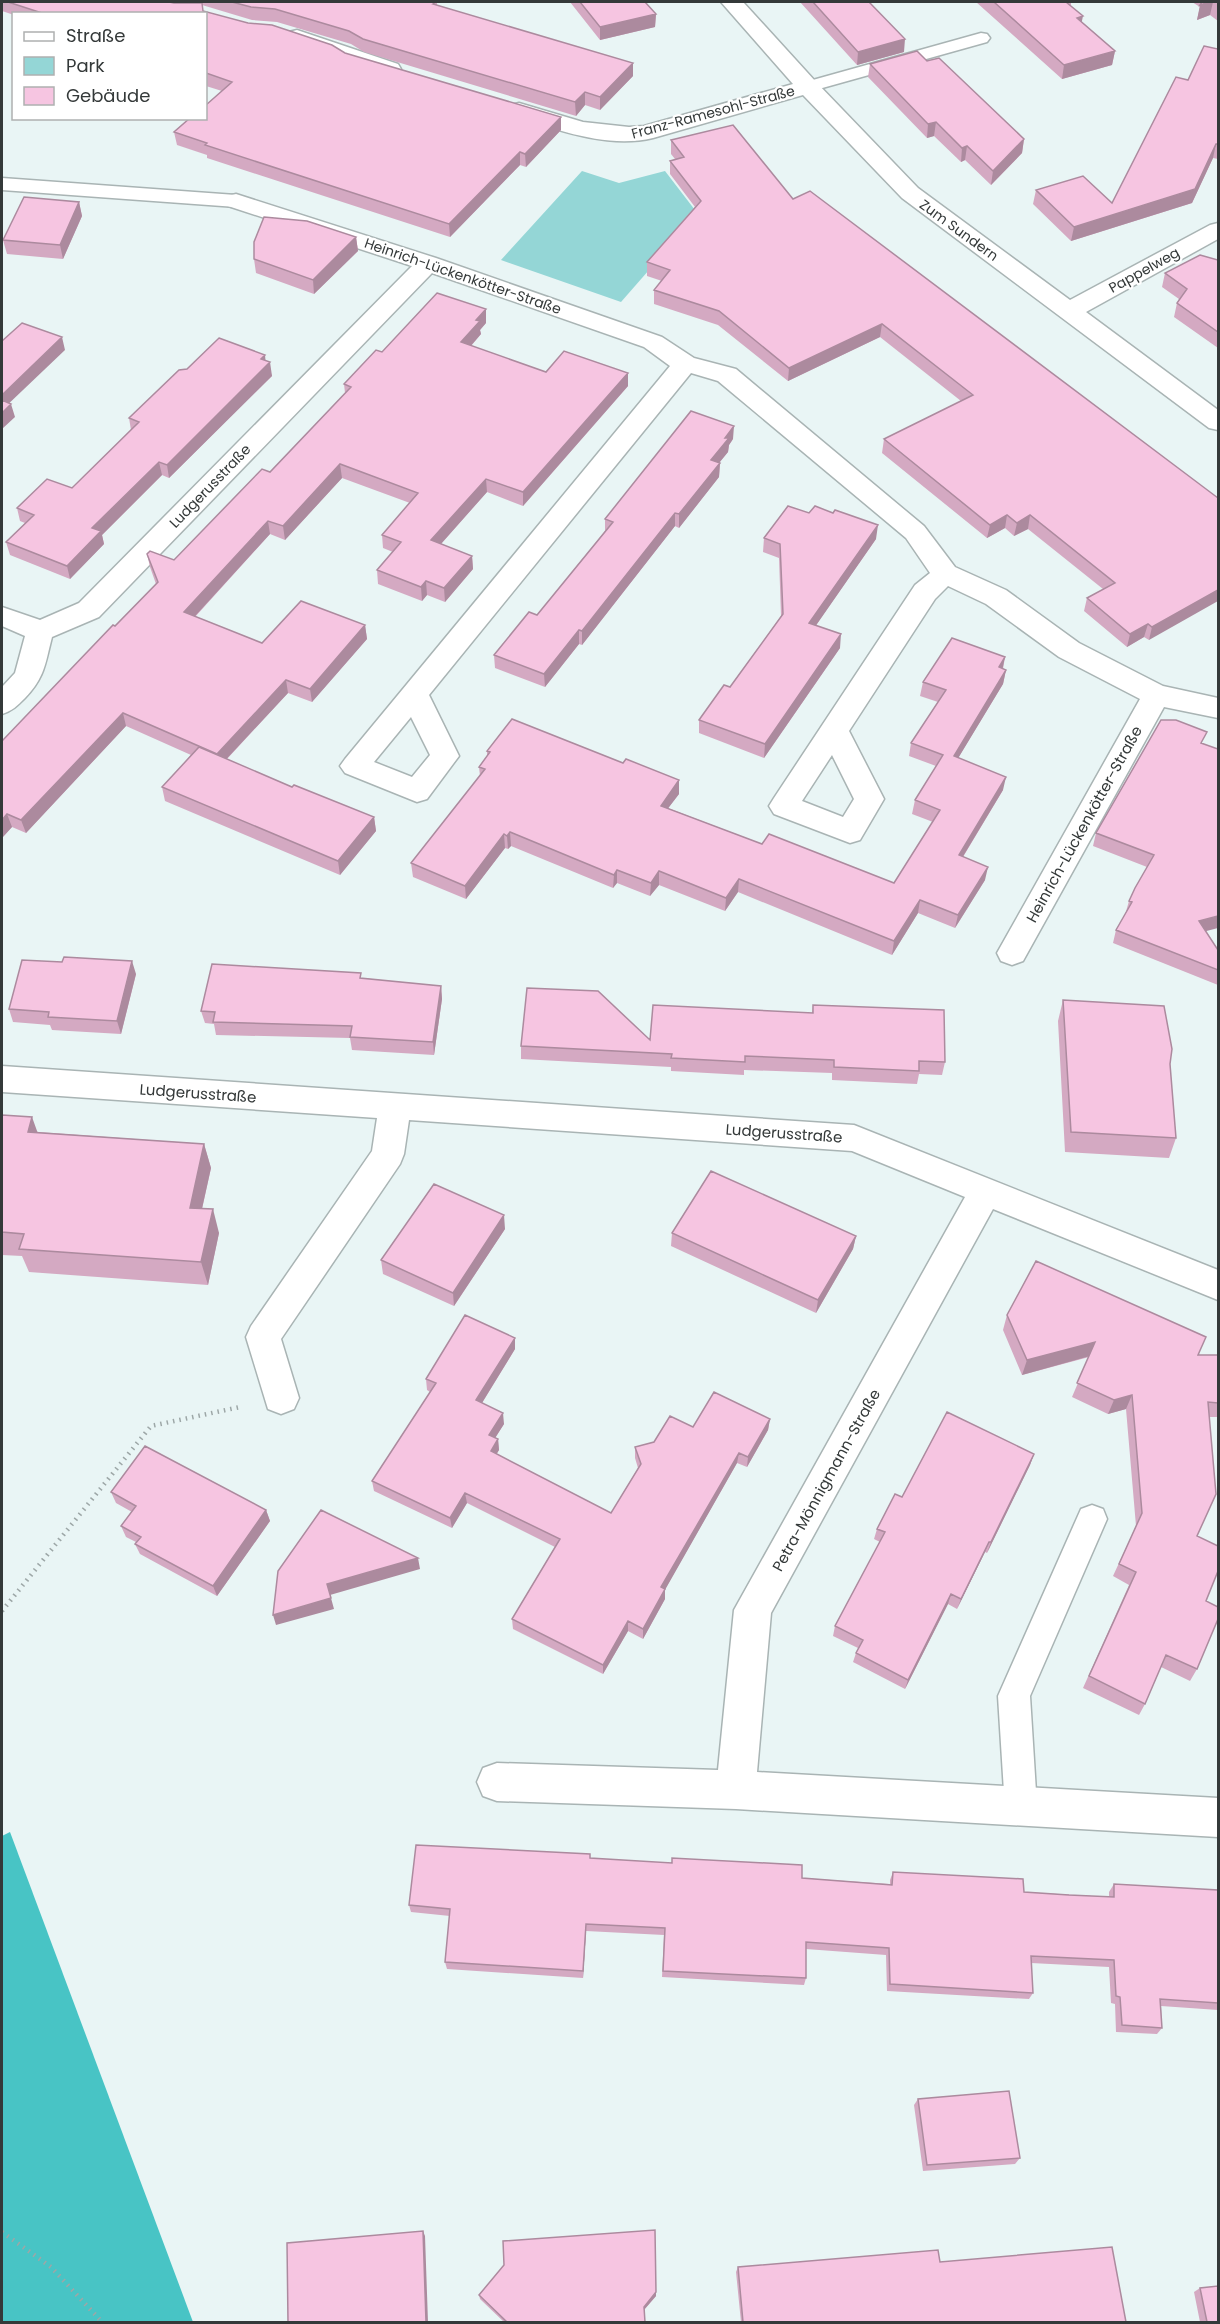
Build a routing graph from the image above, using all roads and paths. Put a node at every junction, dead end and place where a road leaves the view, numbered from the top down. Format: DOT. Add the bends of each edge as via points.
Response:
graph roads {
  1 [pos="732,2"];
  2 [pos="276,30"];
  3 [pos="981,38"];
  4 [pos="414,77"];
  5 [pos="808,87"];
  6 [pos="502,105"];
  7 [pos="2,184"];
  8 [pos="236,201"];
  9 [pos="1218,230"];
  10 [pos="428,263"];
  11 [pos="1069,311"];
  12 [pos="685,364"];
  13 [pos="1218,422"];
  14 [pos="945,574"];
  15 [pos="2,616"];
  16 [pos="40,631"];
  17 [pos="414,693"];
  18 [pos="1156,695"];
  19 [pos="2,704"];
  20 [pos="1218,708"];
  21 [pos="834,730"];
  22 [pos="1012,953"];
  23 [pos="2,1080"];
  24 [pos="395,1106"];
  25 [pos="986,1191"];
  26 [pos="1218,1285"];
  27 [pos="281,1398"];
  28 [pos="1092,1519"];
  29 [pos="2,1611"];
  30 [pos="497,1782"];
  31 [pos="736,1791"];
  32 [pos="1021,1808"];
  33 [pos="1218,1818"];
  34 [pos="2,2232"];
  35 [pos="102,2322"];
  1 -- 5 [label="street, Zum Sundern"];
  2 -- 4 [label="street"];
  3 -- 5 [label="lane"];
  5 -- 6 [label="street, Franz-Ramesohl-Straße" via="624,136"];
  5 -- 11 [label="street, Zum Sundern" via="910,194"];
  7 -- 8 [label="lane"];
  8 -- 10 [label="street, Heinrich-Lückenkötter-Straße"];
  9 -- 11 [label="street, Pappelweg"];
  10 -- 12 [label="street, Heinrich-Lückenkötter-Straße" via="653,342"];
  10 -- 16 [label="street, Ludgerusstraße" via="89,610"];
  11 -- 13 [label="street, Zum Sundern"];
  12 -- 14 [label="street, Heinrich-Lückenkötter-Straße" via="727,375 915,532"];
  12 -- 17 [label="street"];
  14 -- 18 [label="street" via="996,597 1069,650"];
  14 -- 21 [label="street" via="926,592"];
  15 -- 16 [label="street"];
  16 -- 19 [label="street" via="28,677"];
  18 -- 20 [label="street"];
  18 -- 22 [label="street, Heinrich-Lückenkötter-Straße"];
  23 -- 24 [label="street, Ludgerusstraße"];
  24 -- 25 [label="street, Ludgerusstraße" via="854,1138"];
  24 -- 27 [label="street" via="388,1154 263,1337"];
  25 -- 26 [label="street, Ludgerusstraße"];
  25 -- 31 [label="street, Petra-Mönnigmann-Straße" via="753,1610"];
  27 -- 29 [label="path" via="151,1426"];
  28 -- 32 [label="lane" via="1014,1696"];
  30 -- 31 [label="street"];
  31 -- 32 [label="street"];
  32 -- 33 [label="street"];
  34 -- 35 [label="path" via="51,2267"];
}
